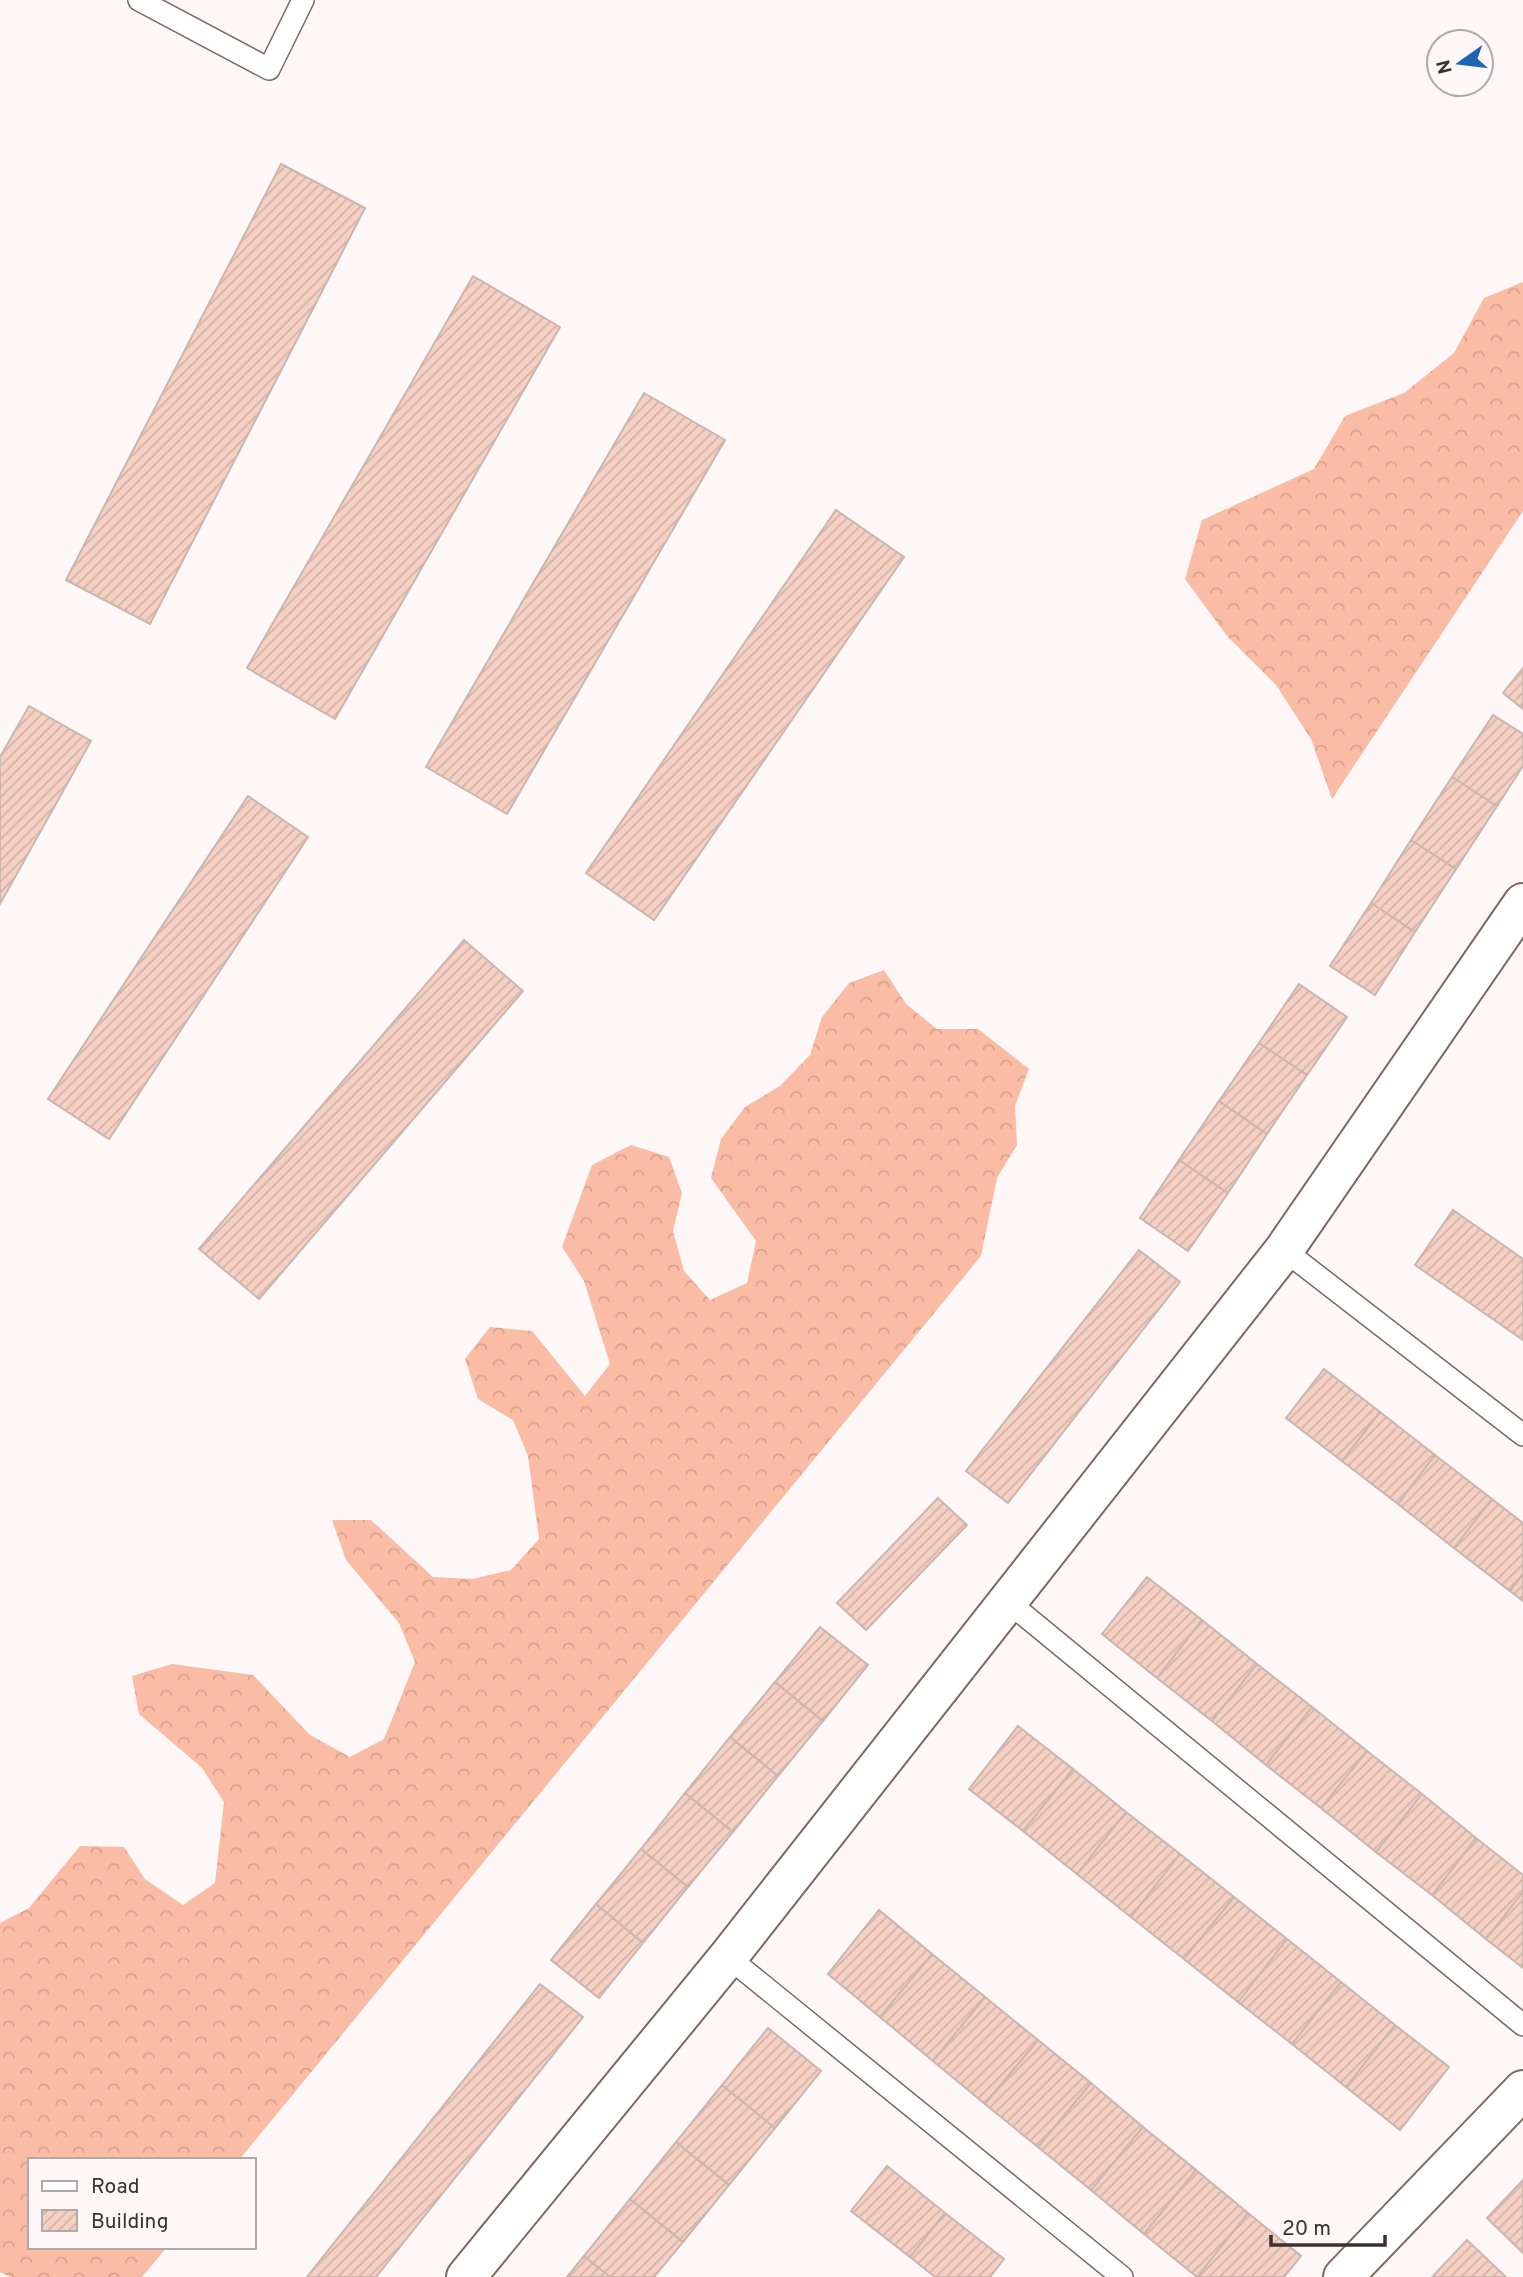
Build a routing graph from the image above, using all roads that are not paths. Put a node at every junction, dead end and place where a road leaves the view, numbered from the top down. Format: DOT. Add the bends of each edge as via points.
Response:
graph roads {
  1 [pos="139,0"];
  2 [pos="303,0"];
  3 [pos="1523,903"];
  4 [pos="1284,1250"];
  5 [pos="1523,1435"];
  6 [pos="1007,1601"];
  7 [pos="728,1957"];
  8 [pos="1523,2025"];
  9 [pos="1523,2090"];
  10 [pos="466,2277"];
  11 [pos="1122,2277"];
  12 [pos="1343,2277"];
  1 -- 2 [label="lane" via="269,69"];
  3 -- 4 [label="street"];
  4 -- 5 [label="lane"];
  4 -- 6 [label="street"];
  6 -- 7 [label="street"];
  6 -- 8 [label="lane"];
  7 -- 10 [label="street"];
  7 -- 11 [label="lane"];
  9 -- 12 [label="street"];
}
